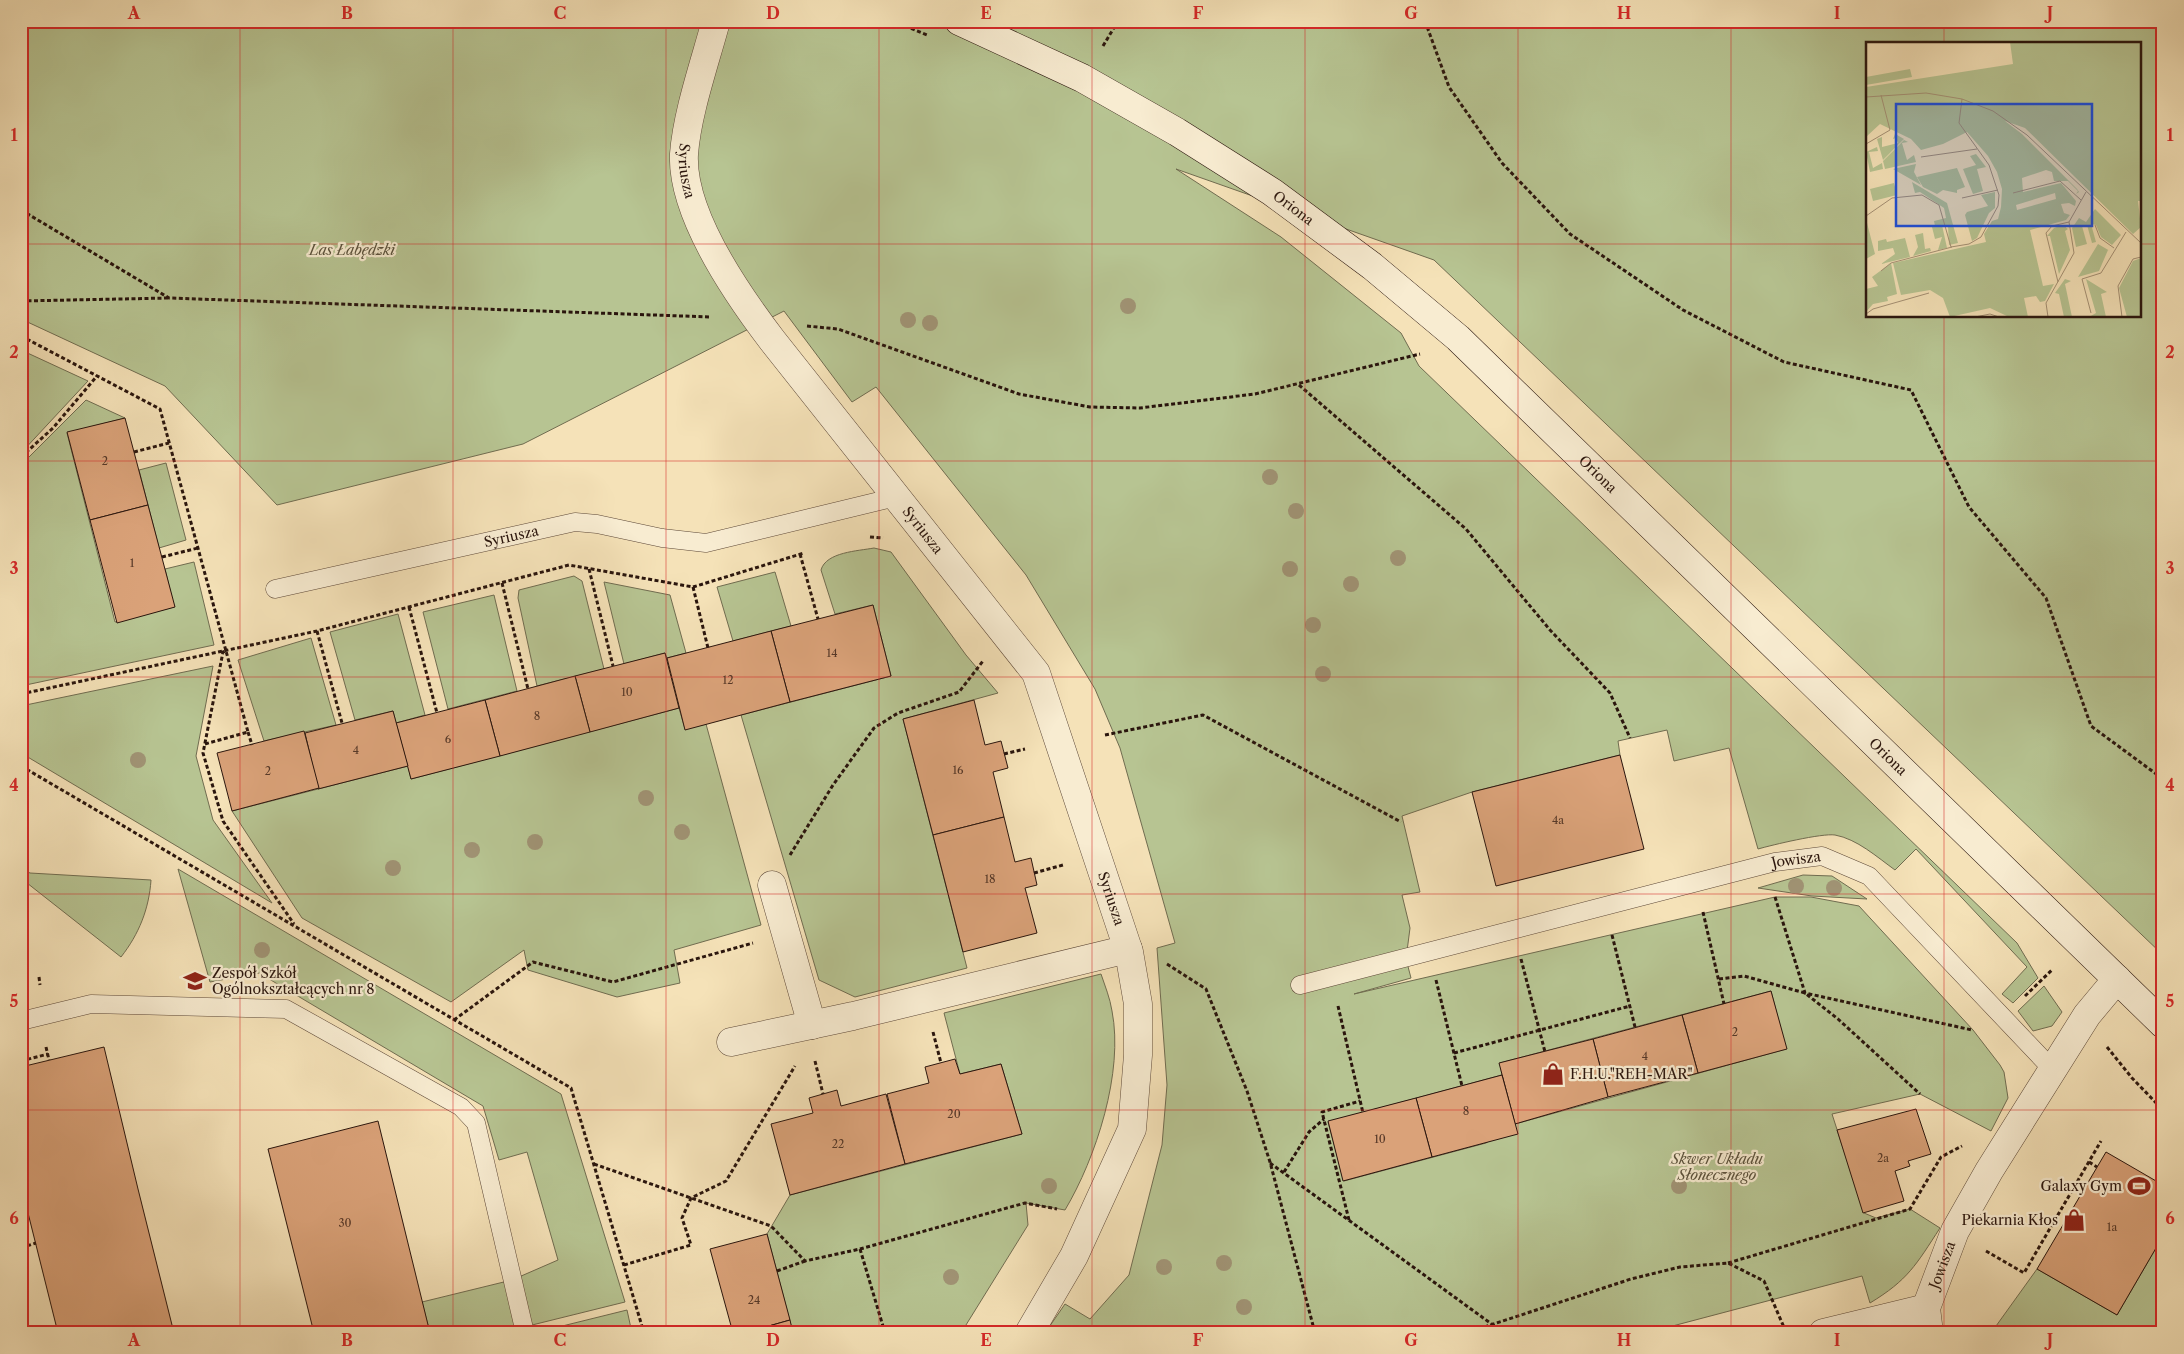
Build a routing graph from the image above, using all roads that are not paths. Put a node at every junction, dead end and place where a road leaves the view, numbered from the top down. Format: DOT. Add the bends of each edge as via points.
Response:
graph roads {
  1 [pos="716,21"];
  2 [pos="959,21"];
  3 [pos="896,496"];
  4 [pos="275,589"];
  5 [pos="772,885"];
  6 [pos="1128,949"];
  7 [pos="2117,979"];
  8 [pos="1300,984"];
  9 [pos="21,1021"];
  10 [pos="2163,1024"];
  11 [pos="812,1025"];
  12 [pos="731,1042"];
  13 [pos="2053,1070"];
  14 [pos="1928,1320"];
  15 [pos="525,1333"];
  16 [pos="1029,1333"];
  17 [pos="1823,1333"];
  1 -- 3 [label="street, Syriusza" via="684,154 686,182 702,232 758,321"];
  2 -- 7 [label="street, Oriona" via="1082,78 1177,132 1272,192 1372,266 1458,338"];
  3 -- 4 [label="lane, Syriusza" via="706,543 662,538 597,524 552,525"];
  3 -- 6 [label="street, Syriusza" via="1036,673"];
  5 -- 11 [label="street"];
  6 -- 11 [label="street"];
  6 -- 16 [label="street, Syriusza" via="1138,1004 1132,1129 1074,1256"];
  7 -- 10 [label="street, Oriona"];
  7 -- 13 [label="street, Jowisza" via="2087,1015"];
  8 -- 13 [label="lane, Jowisza" via="1775,862 1822,856 1869,876"];
  9 -- 15 [label="lane" via="91,1004 286,1009 461,1107 476,1123"];
  11 -- 12 [label="street"];
  13 -- 14 [label="street, Jowisza" via="1955,1231"];
  14 -- 17 [label="street, Jowisza"];
}
